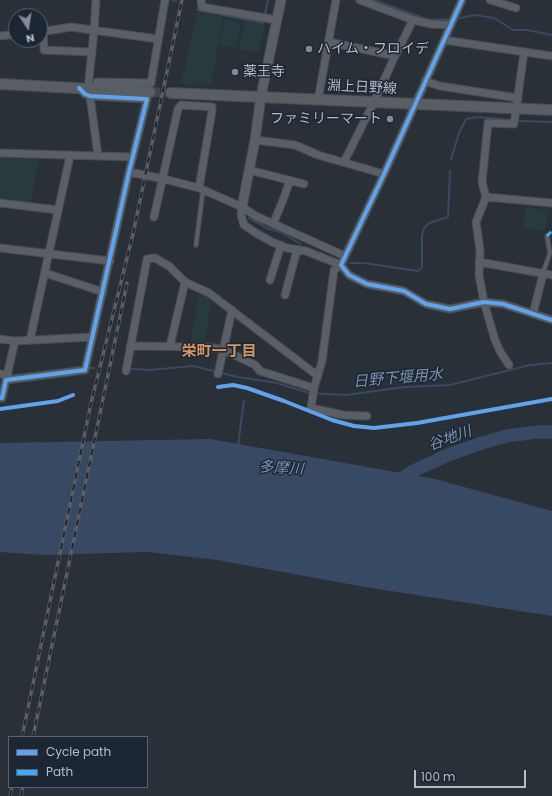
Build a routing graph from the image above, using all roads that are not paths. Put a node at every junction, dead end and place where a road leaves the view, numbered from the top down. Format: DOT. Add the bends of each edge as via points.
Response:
graph roads {
  1 [pos="96,0"];
  2 [pos="165,0"];
  3 [pos="201,0"];
  4 [pos="281,0"];
  5 [pos="336,0"];
  6 [pos="360,0"];
  7 [pos="462,0"];
  8 [pos="490,0"];
  9 [pos="370,2"];
  10 [pos="513,5"];
  11 [pos="277,20"];
  12 [pos="413,20"];
  13 [pos="453,21"];
  14 [pos="48,31"];
  15 [pos="94,31"];
  16 [pos="158,39"];
  17 [pos="444,40"];
  18 [pos="329,42"];
  19 [pos="44,48"];
  20 [pos="91,52"];
  21 [pos="524,52"];
  22 [pos="395,56"];
  23 [pos="552,56"];
  24 [pos="425,81"];
  25 [pos="0,84"];
  26 [pos="88,90"];
  27 [pos="150,92"];
  28 [pos="171,93"];
  29 [pos="261,96"];
  30 [pos="518,98"];
  31 [pos="318,100"];
  32 [pos="374,102"];
  33 [pos="415,104"];
  34 [pos="516,109"];
  35 [pos="552,110"];
  36 [pos="255,140"];
  37 [pos="0,153"];
  38 [pos="70,156"];
  39 [pos="98,156"];
  40 [pos="133,157"];
  41 [pos="344,162"];
  42 [pos="249,170"];
  43 [pos="129,172"];
  44 [pos="384,174"];
  45 [pos="164,179"];
  46 [pos="290,180"];
  47 [pos="304,184"];
  48 [pos="201,189"];
  49 [pos="486,197"];
  50 [pos="552,203"];
  51 [pos="0,204"];
  52 [pos="242,207"];
  53 [pos="58,210"];
  54 [pos="154,217"];
  55 [pos="273,224"];
  56 [pos="547,236"];
  57 [pos="196,245"];
  58 [pos="280,246"];
  59 [pos="0,248"];
  60 [pos="297,250"];
  61 [pos="49,253"];
  62 [pos="345,256"];
  63 [pos="110,261"];
  64 [pos="479,262"];
  65 [pos="340,265"];
  66 [pos="45,273"];
  67 [pos="543,274"];
  68 [pos="552,275"];
  69 [pos="270,280"];
  70 [pos="185,282"];
  71 [pos="103,292"];
  72 [pos="285,295"];
  73 [pos="484,302"];
  74 [pos="232,310"];
  75 [pos="533,314"];
  76 [pos="550,319"];
  77 [pos="92,337"];
  78 [pos="0,339"];
  79 [pos="30,340"];
  80 [pos="15,341"];
  81 [pos="130,346"];
  82 [pos="170,346"];
  83 [pos="224,350"];
  84 [pos="510,365"];
  85 [pos="126,371"];
  86 [pos="219,372"];
  87 [pos="0,374"];
  88 [pos="318,376"];
  89 [pos="7,378"];
  90 [pos="313,392"];
  91 [pos="0,398"];
  92 [pos="367,416"];
  1 -- 15 [label="street"];
  2 -- 16 [label="street"];
  3 -- 11 [label="street" via="202,7"];
  4 -- 11 [label="street"];
  5 -- 18 [label="street"];
  6 -- 9 [label="street"];
  7 -- 13 [label="street"];
  8 -- 10 [label="street"];
  9 -- 12 [label="street"];
  11 -- 29 [label="street"];
  12 -- 13 [label="street" via="430,24"];
  12 -- 22 [label="street"];
  13 -- 17 [label="street"];
  14 -- 15 [label="street" via="71,28"];
  15 -- 16 [label="street"];
  15 -- 20 [label="street"];
  16 -- 26 [label="street" via="150,84 97,82"];
  17 -- 21 [label="street"];
  17 -- 24 [label="street"];
  18 -- 22 [label="street"];
  18 -- 31 [label="street"];
  19 -- 20 [label="street"];
  20 -- 26 [label="street"];
  21 -- 23 [label="street"];
  21 -- 30 [label="street"];
  22 -- 32 [label="street"];
  24 -- 30 [label="street" via="440,86"];
  24 -- 33 [label="street"];
  25 -- 26 [label="main road"];
  26 -- 27 [label="main road"];
  26 -- 39 [label="street"];
  26 -- 40 [label="street" via="147,99"];
  28 -- 29 [label="main road, 淵上日野線"];
  29 -- 31 [label="main road, 淵上日野線"];
  29 -- 36 [label="street"];
  30 -- 34 [label="street"];
  31 -- 32 [label="main road, 淵上日野線"];
  32 -- 33 [label="main road, 淵上日野線"];
  32 -- 41 [label="street"];
  33 -- 34 [label="main road, 淵上日野線"];
  33 -- 44 [label="street"];
  34 -- 35 [label="main road, 淵上日野線"];
  34 -- 49 [label="street" via="514,124 488,122 482,182"];
  36 -- 41 [label="street" via="296,145 318,155"];
  36 -- 42 [label="street"];
  37 -- 38 [label="street"];
  38 -- 39 [label="street"];
  38 -- 53 [label="street"];
  39 -- 40 [label="street"];
  40 -- 43 [label="street"];
  41 -- 44 [label="street"];
  42 -- 46 [label="street"];
  42 -- 52 [label="street"];
  43 -- 45 [label="street"];
  43 -- 63 [label="street"];
  44 -- 62 [label="street"];
  45 -- 48 [label="street"];
  45 -- 48 [label="street" via="181,104 212,107"];
  45 -- 54 [label="street"];
  46 -- 47 [label="street"];
  46 -- 55 [label="street"];
  48 -- 52 [label="street"];
  48 -- 57 [label="lane"];
  49 -- 50 [label="street"];
  49 -- 64 [label="street" via="476,222"];
  51 -- 53 [label="street"];
  52 -- 55 [label="street"];
  52 -- 58 [label="street" via="244,225"];
  53 -- 61 [label="street"];
  55 -- 62 [label="street"];
  56 -- 67 [label="lane" via="550,253"];
  58 -- 60 [label="street"];
  58 -- 69 [label="street"];
  59 -- 61 [label="street"];
  60 -- 65 [label="street" via="306,251"];
  60 -- 72 [label="street"];
  61 -- 63 [label="street"];
  61 -- 66 [label="street"];
  62 -- 65 [label="street"];
  63 -- 71 [label="street"];
  64 -- 67 [label="street"];
  64 -- 73 [label="street"];
  65 -- 73 [label="street" via="349,275 367,284 404,291 426,304 450,309"];
  65 -- 88 [label="street" via="334,270"];
  66 -- 71 [label="street"];
  66 -- 79 [label="street"];
  67 -- 68 [label="street"];
  67 -- 75 [label="street"];
  70 -- 74 [label="street"];
  70 -- 81 [label="street" via="170,266 156,258 147,259"];
  70 -- 82 [label="street"];
  71 -- 77 [label="street"];
  73 -- 75 [label="street" via="503,304"];
  73 -- 84 [label="street" via="495,340"];
  74 -- 83 [label="street"];
  74 -- 88 [label="street"];
  75 -- 76 [label="street"];
  77 -- 79 [label="street"];
  77 -- 89 [label="street" via="85,370"];
  78 -- 80 [label="street"];
  79 -- 80 [label="street"];
  80 -- 89 [label="street"];
  81 -- 82 [label="street"];
  81 -- 85 [label="street"];
  82 -- 83 [label="street"];
  83 -- 86 [label="street"];
  83 -- 90 [label="street" via="255,365 260,371"];
  87 -- 89 [label="street"];
  88 -- 90 [label="street"];
  89 -- 91 [label="street"];
  90 -- 92 [label="street" via="311,408"];
}
